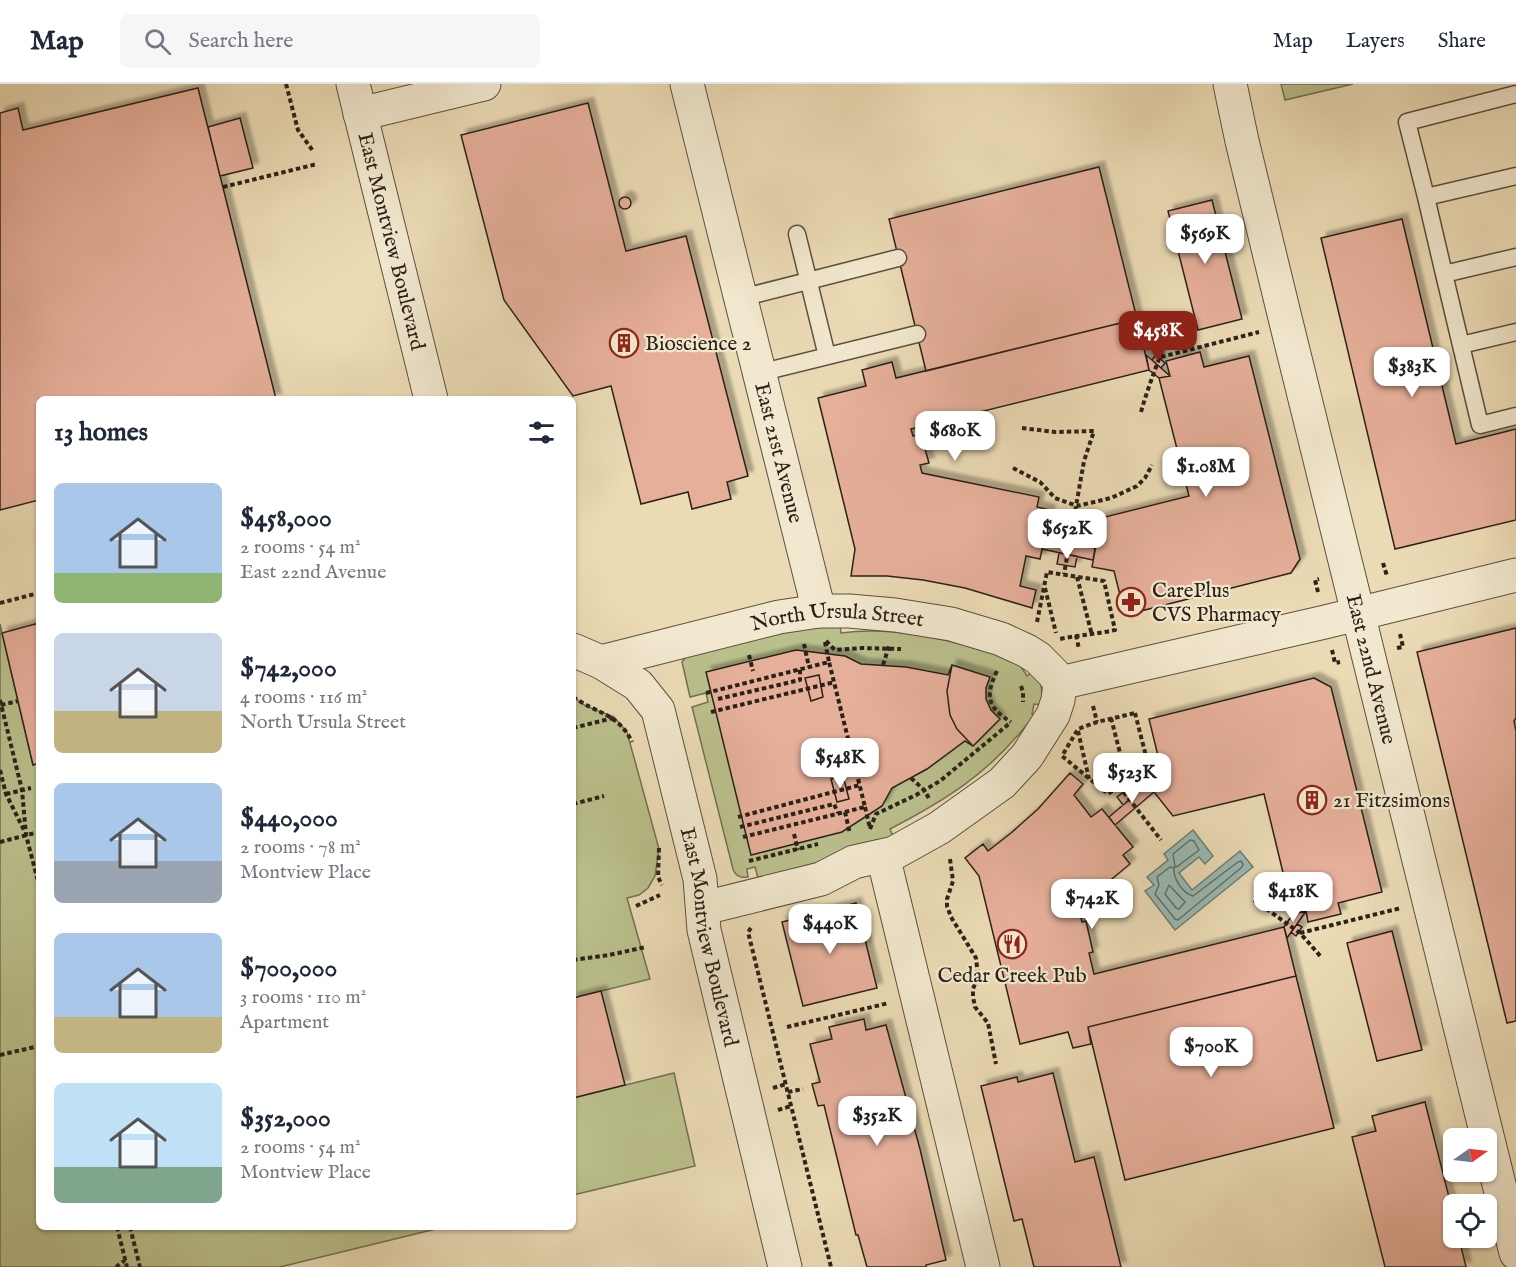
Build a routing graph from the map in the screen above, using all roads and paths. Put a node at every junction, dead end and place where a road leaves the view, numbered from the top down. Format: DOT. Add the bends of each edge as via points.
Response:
graph roads {
  1 [pos="286,84"];
  2 [pos="484,84"];
  3 [pos="687,84"];
  4 [pos="1230,84"];
  5 [pos="1516,94"];
  6 [pos="357,99"];
  7 [pos="313,151"];
  8 [pos="317,164"];
  9 [pos="1516,176"];
  10 [pos="223,187"];
  11 [pos="1426,197"];
  12 [pos="797,234"];
  13 [pos="1516,257"];
  14 [pos="898,258"];
  15 [pos="1444,274"];
  16 [pos="808,281"];
  17 [pos="741,298"];
  18 [pos="1170,327"];
  19 [pos="1516,332"];
  20 [pos="917,334"];
  21 [pos="1254,334"];
  22 [pos="1461,345"];
  23 [pos="826,356"];
  24 [pos="1161,357"];
  25 [pos="759,372"];
  26 [pos="430,396"];
  27 [pos="1141,412"];
  28 [pos="1516,416"];
  29 [pos="1022,428"];
  30 [pos="1152,465"];
  31 [pos="1013,468"];
  32 [pos="1077,506"];
  33 [pos="1383,563"];
  34 [pos="1064,574"];
  35 [pos="1516,574"];
  36 [pos="1387,576"];
  37 [pos="1077,577"];
  38 [pos="1315,580"];
  39 [pos="1044,586"];
  40 [pos="36,594"];
  41 [pos="1319,598"];
  42 [pos="0,603"];
  43 [pos="1358,614"];
  44 [pos="1037,625"];
  45 [pos="815,634"];
  46 [pos="1092,635"];
  47 [pos="890,640"];
  48 [pos="794,644"];
  49 [pos="804,644"];
  50 [pos="888,648"];
  51 [pos="907,650"];
  52 [pos="749,655"];
  53 [pos="587,656"];
  54 [pos="830,662"];
  55 [pos="883,665"];
  56 [pos="809,667"];
  57 [pos="800,669"];
  58 [pos="998,669"];
  59 [pos="753,671"];
  60 [pos="1014,678"];
  61 [pos="835,682"];
  62 [pos="781,683"];
  63 [pos="1060,683"];
  64 [pos="757,689"];
  65 [pos="706,693"];
  66 [pos="731,695"];
  67 [pos="784,695"];
  68 [pos="576,699"];
  69 [pos="718,699"];
  70 [pos="18,701"];
  71 [pos="760,701"];
  72 [pos="0,704"];
  73 [pos="734,707"];
  74 [pos="1020,708"];
  75 [pos="711,712"];
  76 [pos="614,717"];
  77 [pos="1111,718"];
  78 [pos="576,727"];
  79 [pos="634,751"];
  80 [pos="1062,756"];
  81 [pos="0,770"];
  82 [pos="911,778"];
  83 [pos="1089,779"];
  84 [pos="1127,780"];
  85 [pos="860,784"];
  86 [pos="1119,786"];
  87 [pos="31,788"];
  88 [pos="22,790"];
  89 [pos="924,790"];
  90 [pos="6,794"];
  91 [pos="604,796"];
  92 [pos="814,796"];
  93 [pos="807,798"];
  94 [pos="576,803"];
  95 [pos="786,803"];
  96 [pos="932,804"];
  97 [pos="865,807"];
  98 [pos="762,809"];
  99 [pos="817,809"];
  100 [pos="810,811"];
  101 [pos="845,812"];
  102 [pos="837,813"];
  103 [pos="789,816"];
  104 [pos="738,817"];
  105 [pos="765,822"];
  106 [pos="740,827"];
  107 [pos="36,833"];
  108 [pos="794,834"];
  109 [pos="27,835"];
  110 [pos="850,836"];
  111 [pos="743,837"];
  112 [pos="657,839"];
  113 [pos="1161,840"];
  114 [pos="0,842"];
  115 [pos="821,844"];
  116 [pos="798,850"];
  117 [pos="883,856"];
  118 [pos="950,859"];
  119 [pos="749,861"];
  120 [pos="36,872"];
  121 [pos="662,885"];
  122 [pos="660,895"];
  123 [pos="1254,900"];
  124 [pos="636,906"];
  125 [pos="704,908"];
  126 [pos="1395,909"];
  127 [pos="748,932"];
  128 [pos="1300,933"];
  129 [pos="646,947"];
  130 [pos="1322,958"];
  131 [pos="576,960"];
  132 [pos="893,1014"];
  133 [pos="787,1027"];
  134 [pos="36,1047"];
  135 [pos="0,1055"];
  136 [pos="996,1064"];
  137 [pos="786,1084"];
  138 [pos="773,1088"];
  139 [pos="803,1089"];
  140 [pos="788,1092"];
  141 [pos="791,1106"];
  142 [pos="778,1110"];
  143 [pos="118,1230"];
  144 [pos="131,1230"];
  145 [pos="1516,1253"];
  146 [pos="125,1260"];
  147 [pos="117,1267"];
  148 [pos="127,1267"];
  149 [pos="140,1267"];
  150 [pos="785,1267"];
  151 [pos="831,1267"];
  152 [pos="983,1267"];
  1 -- 7 [label="path" via="298,130"];
  2 -- 6 [label="street"];
  3 -- 17 [label="street, East 21st Avenue"];
  4 -- 43 [label="street, East 22nd Avenue"];
  5 -- 11 [label="lane" via="1407,122"];
  6 -- 26 [label="street, East Montview Boulevard"];
  8 -- 10 [label="path"];
  9 -- 11 [label="lane"];
  11 -- 15 [label="lane"];
  12 -- 16 [label="lane"];
  13 -- 15 [label="lane"];
  14 -- 16 [label="lane"];
  15 -- 22 [label="lane"];
  16 -- 17 [label="lane"];
  16 -- 23 [label="lane"];
  17 -- 25 [label="street, East 21st Avenue"];
  18 -- 24 [label="path"];
  19 -- 22 [label="lane"];
  20 -- 23 [label="lane"];
  21 -- 24 [label="path"];
  22 -- 28 [label="lane" via="1480,425"];
  23 -- 25 [label="lane"];
  24 -- 27 [label="path"];
  25 -- 45 [label="street, East 21st Avenue"];
  29 -- 32 [label="path" via="1094,431 1084,461"];
  30 -- 32 [label="path" via="1137,486 1111,498"];
  31 -- 32 [label="path" via="1040,482 1055,498"];
  32 -- 34 [label="path"];
  33 -- 36 [label="path"];
  34 -- 37 [label="path"];
  34 -- 39 [label="path" via="1047,572"];
  35 -- 43 [label="street"];
  37 -- 46 [label="path"];
  37 -- 46 [label="path" via="1104,581 1115,630"];
  38 -- 41 [label="path"];
  39 -- 44 [label="path"];
  39 -- 46 [label="path" via="1057,640"];
  40 -- 42 [label="path"];
  43 -- 63 [label="street"];
  43 -- 145 [label="street, East 22nd Avenue"];
  45 -- 49 [label="path"];
  45 -- 49 [label="path"];
  45 -- 50 [label="path" via="835,650"];
  45 -- 53 [label="street, North Ursula Street" via="779,617"];
  45 -- 54 [label="path"];
  45 -- 63 [label="street, North Ursula Street" via="870,613 951,624 1027,651"];
  47 -- 50 [label="path"];
  48 -- 49 [label="path"];
  49 -- 56 [label="path"];
  50 -- 51 [label="path"];
  50 -- 55 [label="path"];
  52 -- 59 [label="path"];
  53 -- 125 [label="street, East Montview Boulevard" via="638,685 658,710"];
  54 -- 56 [label="path"];
  54 -- 61 [label="path"];
  56 -- 57 [label="path"];
  57 -- 62 [label="path" via="800,680"];
  57 -- 65 [label="path"];
  58 -- 89 [label="path" via="989,690 990,699 993,709 1011,722"];
  60 -- 74 [label="path" via="1023,692"];
  61 -- 67 [label="path"];
  61 -- 85 [label="path"];
  62 -- 64 [label="path"];
  62 -- 67 [label="path"];
  63 -- 117 [label="street" via="1053,715 1002,783 917,842"];
  64 -- 66 [label="path"];
  64 -- 71 [label="path"];
  66 -- 69 [label="path"];
  66 -- 73 [label="path"];
  67 -- 71 [label="path"];
  68 -- 76 [label="path"];
  70 -- 72 [label="path"];
  71 -- 73 [label="path"];
  72 -- 88 [label="path"];
  73 -- 75 [label="path"];
  76 -- 78 [label="path"];
  76 -- 79 [label="path" via="627,732"];
  77 -- 83 [label="path" via="1078,729"];
  77 -- 84 [label="path"];
  77 -- 84 [label="path" via="1135,713 1143,743 1148,764"];
  80 -- 83 [label="path"];
  81 -- 90 [label="path"];
  82 -- 89 [label="path"];
  83 -- 86 [label="path" via="1108,794"];
  84 -- 86 [label="path"];
  85 -- 92 [label="path"];
  85 -- 97 [label="path"];
  86 -- 113 [label="path"];
  87 -- 88 [label="path"];
  88 -- 90 [label="path"];
  88 -- 109 [label="path"];
  89 -- 96 [label="path"];
  89 -- 97 [label="path" via="876,814 870,829"];
  90 -- 109 [label="path"];
  91 -- 94 [label="path"];
  92 -- 93 [label="path"];
  92 -- 99 [label="path"];
  93 -- 95 [label="path"];
  93 -- 100 [label="path"];
  95 -- 98 [label="path"];
  95 -- 103 [label="path"];
  97 -- 101 [label="path"];
  98 -- 104 [label="path"];
  98 -- 105 [label="path"];
  99 -- 100 [label="path"];
  99 -- 102 [label="path" via="834,804"];
  100 -- 103 [label="path"];
  101 -- 102 [label="path"];
  101 -- 110 [label="path"];
  102 -- 111 [label="path"];
  103 -- 105 [label="path"];
  105 -- 106 [label="path"];
  107 -- 109 [label="path"];
  108 -- 116 [label="path"];
  109 -- 114 [label="path"];
  109 -- 120 [label="path"];
  112 -- 121 [label="path" via="658,878"];
  115 -- 116 [label="path"];
  116 -- 119 [label="path"];
  117 -- 125 [label="street" via="855,862 821,879"];
  117 -- 152 [label="street"];
  118 -- 136 [label="path" via="953,881 947,906 976,958 978,976 973,997 975,1007 988,1023"];
  122 -- 124 [label="path"];
  123 -- 128 [label="path"];
  125 -- 150 [label="street, East Montview Boulevard" via="704,930"];
  126 -- 128 [label="path"];
  127 -- 137 [label="path"];
  128 -- 130 [label="path"];
  129 -- 131 [label="path"];
  132 -- 133 [label="path" via="890,1002"];
  134 -- 135 [label="path"];
  137 -- 138 [label="path"];
  137 -- 140 [label="path"];
  139 -- 140 [label="path"];
  140 -- 141 [label="path"];
  141 -- 142 [label="path"];
  141 -- 151 [label="path"];
  143 -- 146 [label="path"];
  144 -- 149 [label="path"];
  146 -- 147 [label="path"];
  146 -- 148 [label="path"];
}
